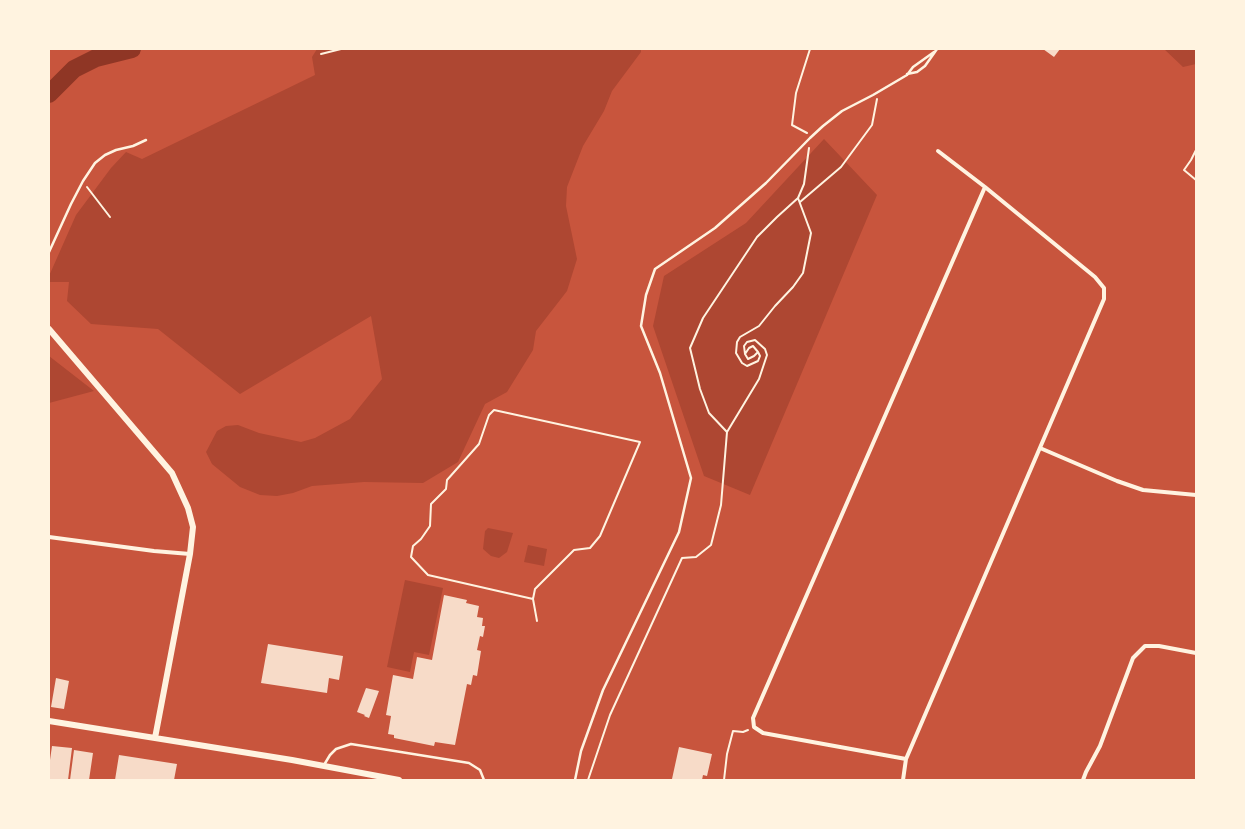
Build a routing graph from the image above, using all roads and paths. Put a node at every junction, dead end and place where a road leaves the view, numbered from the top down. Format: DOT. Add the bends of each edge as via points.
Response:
graph roads {
  1 [pos="341,49"];
  2 [pos="810,49"];
  3 [pos="937,49"];
  4 [pos="934,52"];
  5 [pos="321,54"];
  6 [pos="907,74"];
  7 [pos="879,92"];
  8 [pos="810,138"];
  9 [pos="146,140"];
  10 [pos="1196,150"];
  11 [pos="938,151"];
  12 [pos="1196,180"];
  13 [pos="83,181"];
  14 [pos="985,187"];
  15 [pos="798,198"];
  16 [pos="800,202"];
  17 [pos="110,217"];
  18 [pos="49,252"];
  19 [pos="49,329"];
  20 [pos="758,352"];
  21 [pos="745,354"];
  22 [pos="727,432"];
  23 [pos="1040,448"];
  24 [pos="1196,495"];
  25 [pos="49,537"];
  26 [pos="190,554"];
  27 [pos="533,599"];
  28 [pos="537,621"];
  29 [pos="1196,653"];
  30 [pos="49,721"];
  31 [pos="754,727"];
  32 [pos="155,738"];
  33 [pos="906,759"];
  34 [pos="323,766"];
  35 [pos="399,780"];
  36 [pos="484,780"];
  37 [pos="575,780"];
  38 [pos="588,780"];
  39 [pos="724,780"];
  40 [pos="903,780"];
  41 [pos="1083,780"];
  1 -- 5 [label="path"];
  2 -- 8 [label="path" via="796,93 792,125"];
  3 -- 4 [label="lane"];
  4 -- 6 [label="lane"];
  4 -- 6 [label="lane" via="917,72"];
  6 -- 7 [label="lane"];
  7 -- 8 [label="lane" via="842,111"];
  7 -- 16 [label="path" via="872,125 841,167"];
  8 -- 15 [label="path" via="804,184"];
  8 -- 37 [label="lane" via="766,184 715,228 655,269 646,295 641,326 660,373 691,478 679,532 603,690 581,751"];
  9 -- 13 [label="lane" via="105,155"];
  10 -- 12 [label="path" via="1184,170"];
  11 -- 14 [label="street"];
  13 -- 17 [label="path"];
  13 -- 18 [label="lane"];
  14 -- 23 [label="street" via="1095,277 1104,288 1100,310"];
  14 -- 31 [label="street" via="753,718"];
  15 -- 16 [label="path"];
  15 -- 22 [label="path" via="757,237 703,318 690,348 709,413"];
  16 -- 20 [label="path" via="811,233 803,273 759,326 740,337 737,342 736,353 742,363 748,366 758,361"];
  19 -- 26 [label="street" via="172,474 188,508 192,527"];
  20 -- 21 [label="path" via="748,359"];
  20 -- 21 [label="path" via="754,346"];
  21 -- 22 [label="path" via="744,346 747,342 755,340 765,349 767,355 759,378"];
  22 -- 38 [label="path" via="721,505 711,545 696,557 682,558 610,716"];
  23 -- 24 [label="street" via="1117,482 1143,490"];
  23 -- 33 [label="street"];
  25 -- 26 [label="street"];
  26 -- 32 [label="street"];
  27 -- 27 [label="path" via="536,589 574,550 590,548 600,536 640,442 494,410 489,415 479,444 447,480 446,489 431,504 430,526 413,546 411,557 428,575"];
  27 -- 28 [label="path"];
  29 -- 41 [label="street" via="1145,646 1133,658 1100,746"];
  30 -- 32 [label="street"];
  31 -- 33 [label="street" via="763,733"];
  31 -- 39 [label="path" via="743,732 733,731"];
  32 -- 34 [label="street"];
  33 -- 40 [label="street"];
  34 -- 35 [label="street"];
  34 -- 36 [label="lane" via="336,749 351,744 469,763 480,770"];
}
